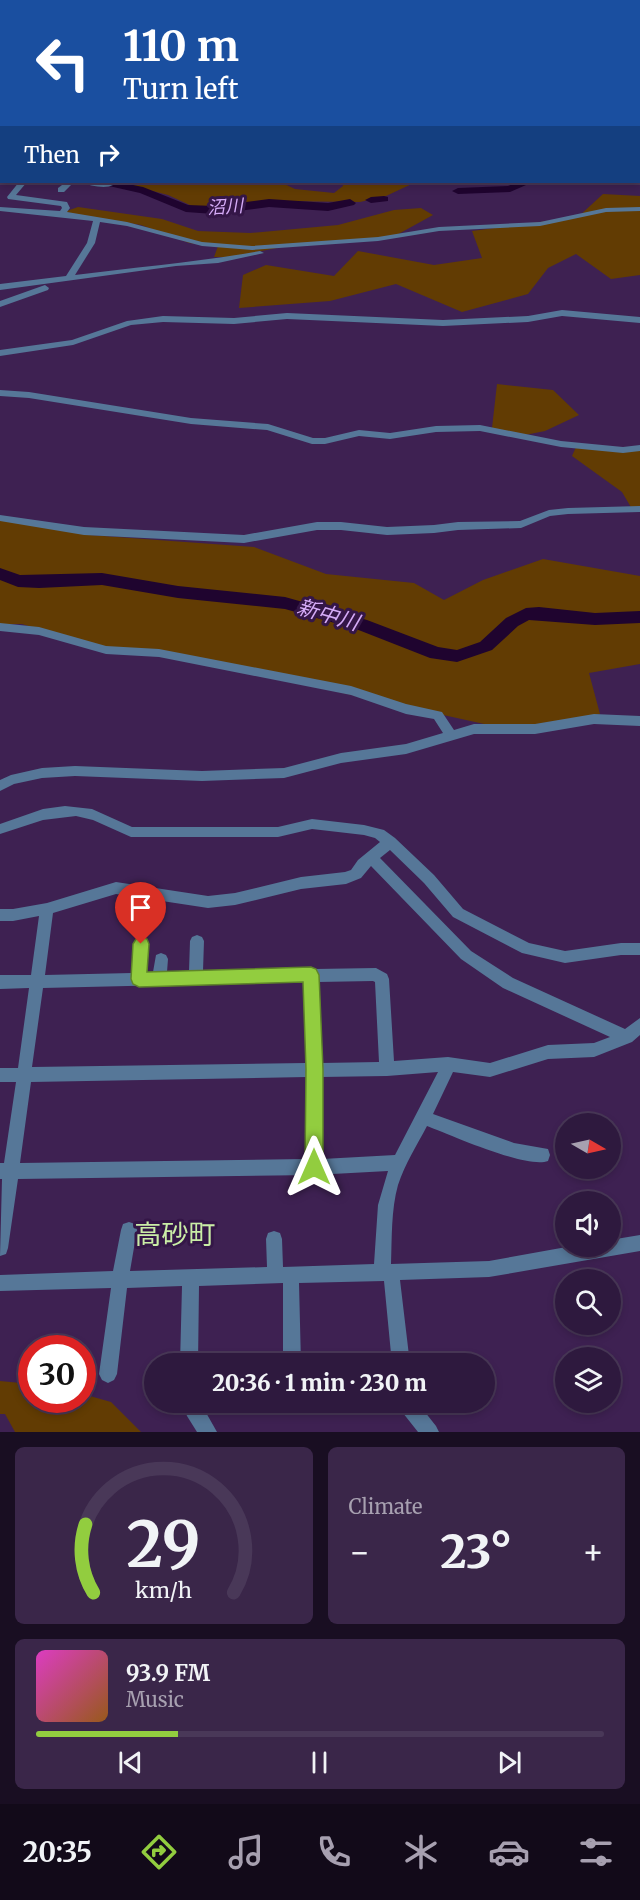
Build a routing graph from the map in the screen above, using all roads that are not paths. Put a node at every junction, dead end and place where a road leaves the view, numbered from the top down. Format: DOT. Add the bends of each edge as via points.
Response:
graph roads {
  1 [pos="22,183"];
  2 [pos="69,183"];
  3 [pos="94,183"];
  4 [pos="109,185"];
  5 [pos="61,190"];
  6 [pos="0,196"];
  7 [pos="11,197"];
  8 [pos="0,209"];
  9 [pos="640,209"];
  10 [pos="62,214"];
  11 [pos="97,219"];
  12 [pos="287,247"];
  13 [pos="64,280"];
  14 [pos="0,287"];
  15 [pos="0,304"];
  16 [pos="640,320"];
  17 [pos="0,352"];
  18 [pos="0,393"];
  19 [pos="640,448"];
  20 [pos="640,509"];
  21 [pos="0,518"];
  22 [pos="0,627"];
  23 [pos="640,721"];
  24 [pos="451,736"];
  25 [pos="0,786"];
  26 [pos="0,829"];
  27 [pos="390,842"];
  28 [pos="371,857"];
  29 [pos="47,909"];
  30 [pos="0,915"];
  31 [pos="197,941"];
  32 [pos="141,944"];
  33 [pos="640,948"];
  34 [pos="160,959"];
  35 [pos="311,975"];
  36 [pos="196,978"];
  37 [pos="139,979"];
  38 [pos="160,979"];
  39 [pos="0,982"];
  40 [pos="37,982"];
  41 [pos="640,1025"];
  42 [pos="627,1037"];
  43 [pos="448,1064"];
  44 [pos="314,1069"];
  45 [pos="387,1069"];
  46 [pos="0,1075"];
  47 [pos="24,1075"];
  48 [pos="422,1117"];
  49 [pos="542,1155"];
  50 [pos="399,1163"];
  51 [pos="314,1167"];
  52 [pos="5,1171"];
  53 [pos="129,1230"];
  54 [pos="274,1239"];
  55 [pos="640,1243"];
  56 [pos="0,1248"];
  57 [pos="387,1272"];
  58 [pos="283,1275"];
  59 [pos="191,1277"];
  60 [pos="120,1280"];
  61 [pos="0,1283"];
  62 [pos="189,1353"];
  63 [pos="291,1353"];
  64 [pos="399,1353"];
  65 [pos="108,1374"];
  66 [pos="195,1413"];
  67 [pos="414,1413"];
  68 [pos="208,1432"];
  69 [pos="430,1432"];
  1 -- 7 [label="street"];
  2 -- 5 [label="street"];
  3 -- 4 [label="street"];
  6 -- 7 [label="street"];
  7 -- 10 [label="street" via="64,204"];
  8 -- 10 [label="street"];
  9 -- 12 [label="street" via="606,210 540,225 439,229"];
  10 -- 11 [label="street"];
  11 -- 12 [label="street" via="202,244"];
  11 -- 13 [label="street" via="91,243"];
  12 -- 13 [label="street" via="218,261"];
  13 -- 14 [label="street"];
  13 -- 15 [label="street"];
  16 -- 17 [label="street" via="562,313 528,319 443,323 287,316 234,321 163,319 130,323 73,342"];
  18 -- 19 [label="street" via="191,421 268,427 312,441 359,433 390,436 480,428 561,444"];
  20 -- 21 [label="street" via="568,511 549,513 521,524 434,529 387,531 317,526 244,538 84,531"];
  22 -- 24 [label="street" via="39,631 106,650 159,653 351,691 438,715"];
  23 -- 24 [label="street" via="594,719 535,729 474,729"];
  24 -- 25 [label="street" via="284,773 243,777 75,771 42,773"];
  26 -- 27 [label="street" via="50,812 70,810 89,813 131,832 278,832 312,824 364,830"];
  27 -- 28 [label="street"];
  27 -- 33 [label="street" via="458,913 527,949 565,957"];
  28 -- 29 [label="street" via="356,874 346,878 301,883 235,899 208,902 116,888"];
  28 -- 42 [label="street" via="466,955 508,983"];
  29 -- 30 [label="street"];
  29 -- 40 [label="street"];
  31 -- 36 [label="street"];
  32 -- 37 [label="street"];
  34 -- 38 [label="street"];
  35 -- 36 [label="street"];
  35 -- 44 [label="street"];
  35 -- 45 [label="street" via="376,974 382,979"];
  36 -- 38 [label="street"];
  37 -- 38 [label="street"];
  37 -- 40 [label="street"];
  39 -- 40 [label="street"];
  40 -- 47 [label="street"];
  41 -- 42 [label="street"];
  42 -- 43 [label="street" via="594,1050 548,1052 490,1070"];
  43 -- 45 [label="street"];
  43 -- 48 [label="street"];
  44 -- 45 [label="street"];
  44 -- 47 [label="street"];
  44 -- 51 [label="street"];
  46 -- 47 [label="street"];
  47 -- 52 [label="street"];
  48 -- 49 [label="street" via="514,1151"];
  48 -- 50 [label="street"];
  50 -- 51 [label="street"];
  50 -- 57 [label="street" via="386,1206"];
  51 -- 52 [label="street"];
  52 -- 56 [label="street"];
  53 -- 60 [label="street"];
  54 -- 58 [label="street"];
  55 -- 57 [label="street" via="489,1269"];
  57 -- 58 [label="street"];
  57 -- 64 [label="street"];
  58 -- 59 [label="street"];
  58 -- 63 [label="street"];
  59 -- 60 [label="street"];
  59 -- 62 [label="street"];
  60 -- 61 [label="street"];
  60 -- 65 [label="street"];
  66 -- 68 [label="street"];
  67 -- 69 [label="street"];
}
